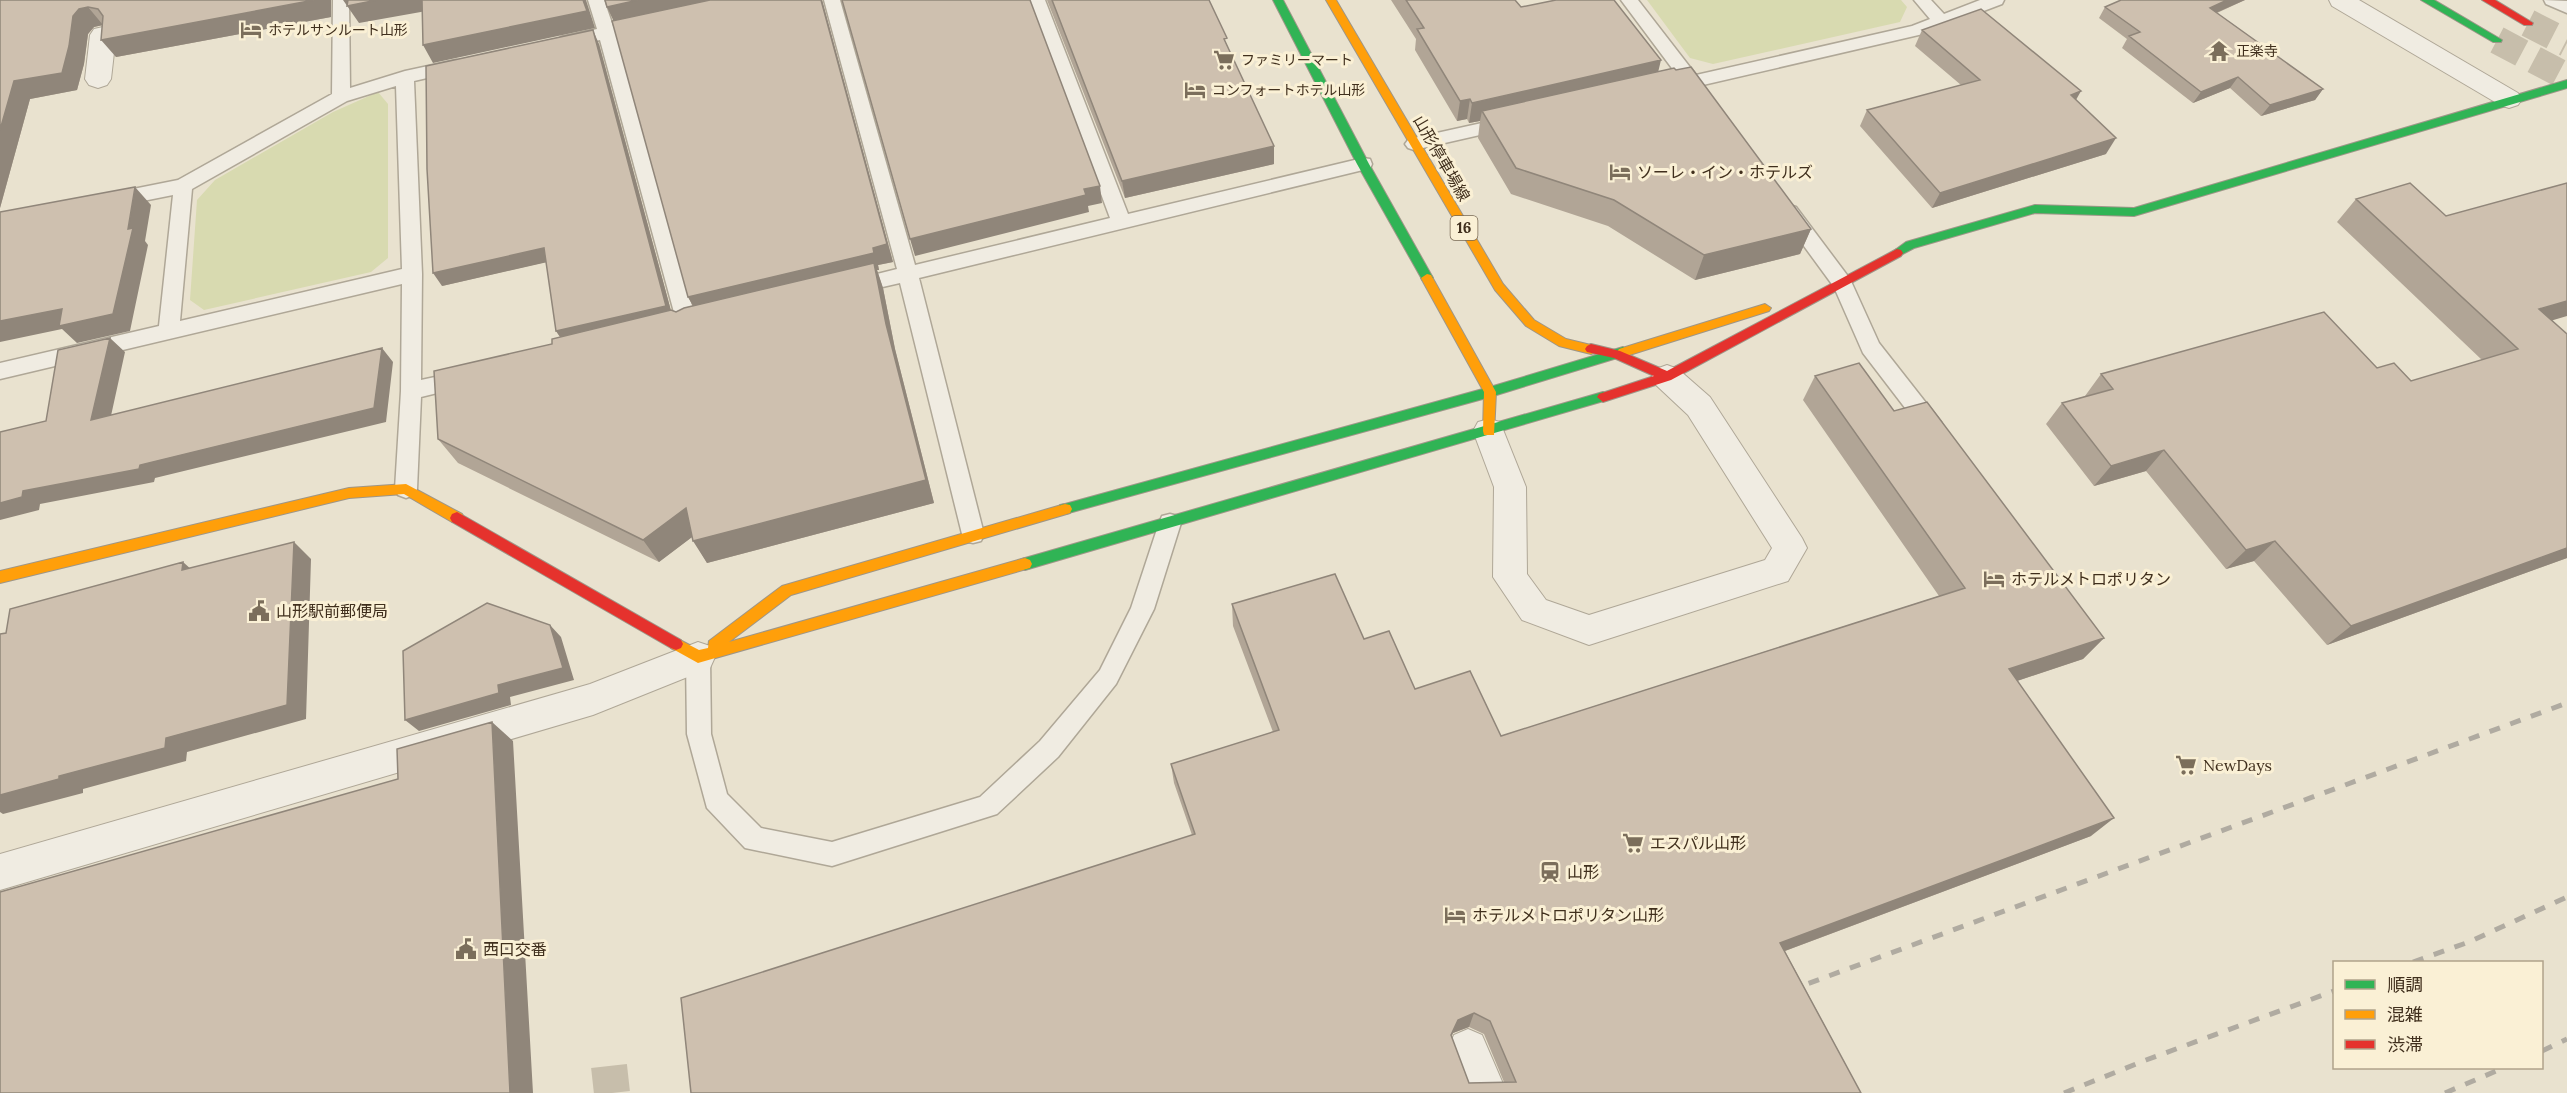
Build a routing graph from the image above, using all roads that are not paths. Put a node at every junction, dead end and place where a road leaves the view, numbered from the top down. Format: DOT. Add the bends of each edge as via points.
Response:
graph roads {
  1 [pos="340,0"];
  2 [pos="596,0"];
  3 [pos="832,0"];
  4 [pos="1037,0"];
  5 [pos="1278,0"];
  6 [pos="1331,0"];
  7 [pos="1629,0"];
  8 [pos="1922,0"];
  9 [pos="1996,0"];
  10 [pos="2341,0"];
  11 [pos="2426,0"];
  12 [pos="2487,0"];
  13 [pos="2552,0"];
  14 [pos="2567,8"];
  15 [pos="664,21"];
  16 [pos="1941,21"];
  17 [pos="2528,23"];
  18 [pos="607,32"];
  19 [pos="103,35"];
  20 [pos="2497,40"];
  21 [pos="551,45"];
  22 [pos="472,62"];
  23 [pos="405,77"];
  24 [pos="98,80"];
  25 [pos="1691,82"];
  26 [pos="2567,84"];
  27 [pos="1657,90"];
  28 [pos="341,97"];
  29 [pos="2509,99"];
  30 [pos="1712,110"];
  31 [pos="1530,118"];
  32 [pos="1414,144"];
  33 [pos="1364,164"];
  34 [pos="183,186"];
  35 [pos="1781,201"];
  36 [pos="92,204"];
  37 [pos="1120,221"];
  38 [pos="908,273"];
  39 [pos="412,274"];
  40 [pos="1843,284"];
  41 [pos="838,290"];
  42 [pos="711,321"];
  43 [pos="688,327"];
  44 [pos="169,331"];
  45 [pos="665,332"];
  46 [pos="1616,354"];
  47 [pos="0,371"];
  48 [pos="481,375"];
  49 [pos="1667,377"];
  50 [pos="411,392"];
  51 [pos="1490,392"];
  52 [pos="1489,431"];
  53 [pos="1949,448"];
  54 [pos="406,489"];
  55 [pos="1170,524"];
  56 [pos="973,534"];
  57 [pos="0,577"];
  58 [pos="698,657"];
  59 [pos="0,872"];
  60 [pos="1468,1049"];
  61 [pos="1486,1093"];
  1 -- 28 [label="lane"];
  2 -- 18 [label="lane"];
  3 -- 38 [label="lane"];
  4 -- 37 [label="lane"];
  5 -- 33 [label="street"];
  6 -- 32 [label="street, 山形停車場線 / 16"];
  7 -- 25 [label="lane"];
  8 -- 16 [label="lane"];
  9 -- 16 [label="lane"];
  10 -- 29 [label="street"];
  11 -- 20 [label="street"];
  12 -- 17 [label="street"];
  13 -- 14 [label="lane"];
  15 -- 18 [label="lane"];
  16 -- 25 [label="lane" via="1917,30"];
  18 -- 21 [label="lane"];
  18 -- 43 [label="lane"];
  19 -- 24 [label="street"];
  22 -- 23 [label="lane"];
  23 -- 28 [label="lane"];
  23 -- 39 [label="lane"];
  25 -- 27 [label="lane"];
  25 -- 30 [label="lane"];
  26 -- 29 [label="street"];
  28 -- 34 [label="lane"];
  29 -- 40 [label="street" via="2134,212 2034,209 1910,245"];
  31 -- 32 [label="lane"];
  32 -- 46 [label="street, 山形停車場線 / 16" via="1499,287 1530,323 1563,343"];
  33 -- 37 [label="lane"];
  33 -- 51 [label="street"];
  34 -- 36 [label="lane"];
  34 -- 44 [label="lane"];
  35 -- 40 [label="lane"];
  37 -- 38 [label="lane"];
  38 -- 41 [label="lane"];
  38 -- 56 [label="lane"];
  39 -- 44 [label="lane"];
  39 -- 50 [label="lane"];
  40 -- 46 [label="street"];
  40 -- 49 [label="street"];
  40 -- 53 [label="lane" via="1870,347"];
  42 -- 43 [label="lane"];
  43 -- 45 [label="lane"];
  44 -- 47 [label="lane"];
  46 -- 49 [label="street, 山形停車場線 / 16"];
  46 -- 51 [label="street"];
  48 -- 50 [label="lane"];
  49 -- 52 [label="street"];
  49 -- 52 [label="street" via="1699,406 1790,548 1776,571 1589,630 1534,610 1510,577 1510,487"];
  50 -- 54 [label="lane"];
  51 -- 52 [label="street"];
  51 -- 56 [label="street"];
  52 -- 55 [label="street"];
  54 -- 57 [label="street" via="349,493"];
  54 -- 58 [label="street"];
  55 -- 58 [label="street"];
  55 -- 58 [label="lane" via="1142,609 1108,676 1049,749 988,806 832,854 754,839 716,800 699,734"];
  56 -- 58 [label="street" via="787,590"];
  58 -- 59 [label="street" via="593,699"];
  60 -- 61 [label="street"];
}
